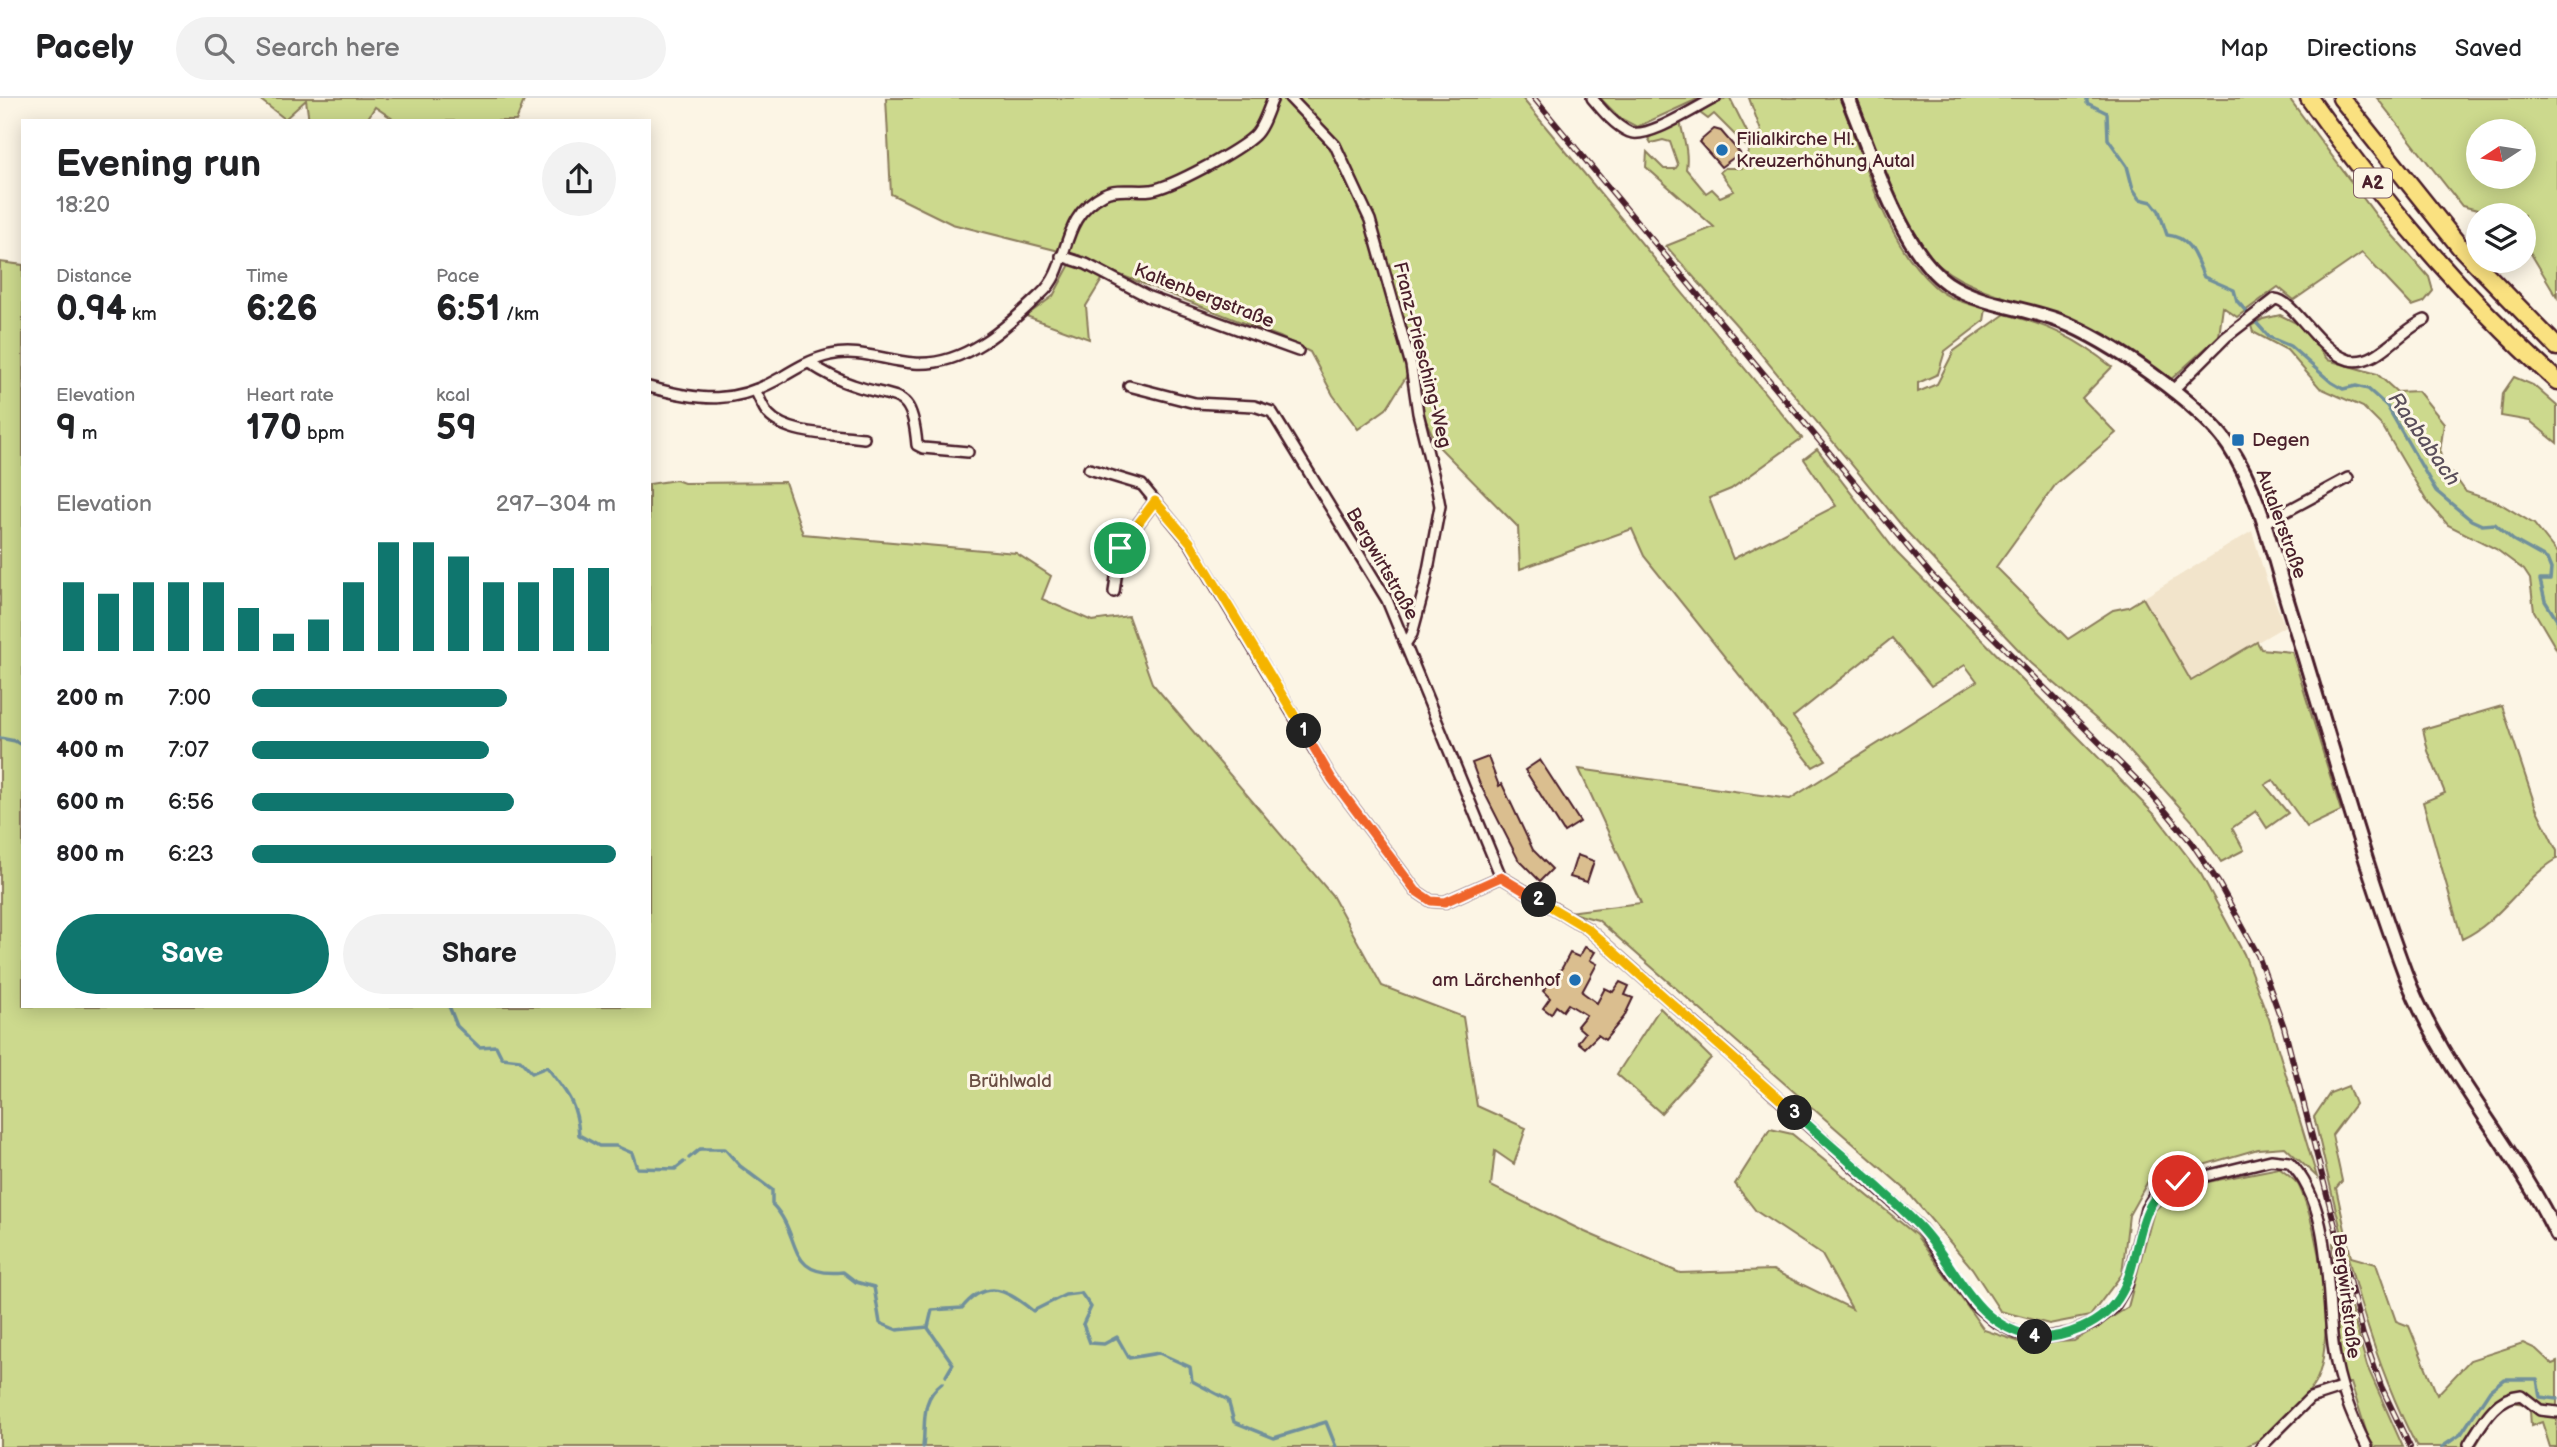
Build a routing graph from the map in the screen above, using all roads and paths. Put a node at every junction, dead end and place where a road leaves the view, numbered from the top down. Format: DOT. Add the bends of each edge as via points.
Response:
graph roads {
  1 [pos="1273,98"];
  2 [pos="1290,98"];
  3 [pos="1592,98"];
  4 [pos="1715,98"];
  5 [pos="1849,98"];
  6 [pos="2309,98"];
  7 [pos="2341,98"];
  8 [pos="1061,256"];
  9 [pos="2425,320"];
  10 [pos="2557,347"];
  11 [pos="1298,351"];
  12 [pos="809,363"];
  13 [pos="2557,381"];
  14 [pos="1129,386"];
  15 [pos="651,387"];
  16 [pos="755,390"];
  17 [pos="2172,391"];
  18 [pos="864,438"];
  19 [pos="968,452"];
  20 [pos="1089,469"];
  21 [pos="2348,478"];
  22 [pos="1155,501"];
  23 [pos="2263,524"];
  24 [pos="1114,592"];
  25 [pos="1406,643"];
  26 [pos="1501,877"];
  27 [pos="2557,1235"];
  28 [pos="2341,1388"];
  29 [pos="2557,1412"];
  30 [pos="2469,1444"];
  31 [pos="2261,1447"];
  32 [pos="2367,1447"];
  1 -- 8 [label="street" via="1256,135 1203,168 1154,190 1106,192 1083,210 1066,235"];
  2 -- 25 [label="street, Franz-Priesching-Weg" via="1335,145 1370,220 1411,365 1440,506 1424,586"];
  3 -- 4 [label="street" via="1619,125 1642,135"];
  5 -- 17 [label="main road, Autalerstraße" via="1917,254 1947,282 1982,299 2061,321"];
  6 -- 13 [label="highway, A2" via="2440,266"];
  7 -- 10 [label="highway, A2" via="2460,247"];
  8 -- 11 [label="street, Kaltenbergstraße" via="1149,297"];
  8 -- 12 [label="street" via="1050,286 1018,316 963,355 916,363 847,353"];
  9 -- 17 [label="street" via="2373,356 2356,361 2328,349 2282,300 2275,299"];
  12 -- 16 [label="street"];
  12 -- 19 [label="street" via="856,386 901,397 911,410 917,445"];
  14 -- 25 [label="street, Bergwirtstraße" via="1195,403 1254,406 1272,412 1387,600"];
  15 -- 16 [label="street" via="713,399"];
  16 -- 18 [label="street" via="768,414 793,428"];
  17 -- 23 [label="main road, Autalerstraße" via="2212,424 2229,446"];
  20 -- 22 [label="street" via="1142,485"];
  21 -- 23 [label="street"];
  22 -- 24 [label="street" via="1120,548"];
  22 -- 26 [label="street" via="1190,542 1332,779 1416,891 1431,901 1445,902"];
  23 -- 27 [label="main road, Autalerstraße" via="2406,975 2436,1039 2541,1202"];
  25 -- 26 [label="street, Bergwirtstraße"];
  26 -- 28 [label="street, Bergwirtstraße" via="1588,929 1920,1227 1974,1304 2017,1333 2043,1338 2070,1334 2114,1307 2135,1260 2146,1209 2165,1186 2271,1160 2289,1162 2305,1183 2326,1246 2333,1349"];
  28 -- 31 [label="street" via="2310,1398"];
  28 -- 32 [label="street, Bergwirtstraße"];
  29 -- 30 [label="street" via="2540,1410 2521,1395 2509,1396 2485,1419"];
}
